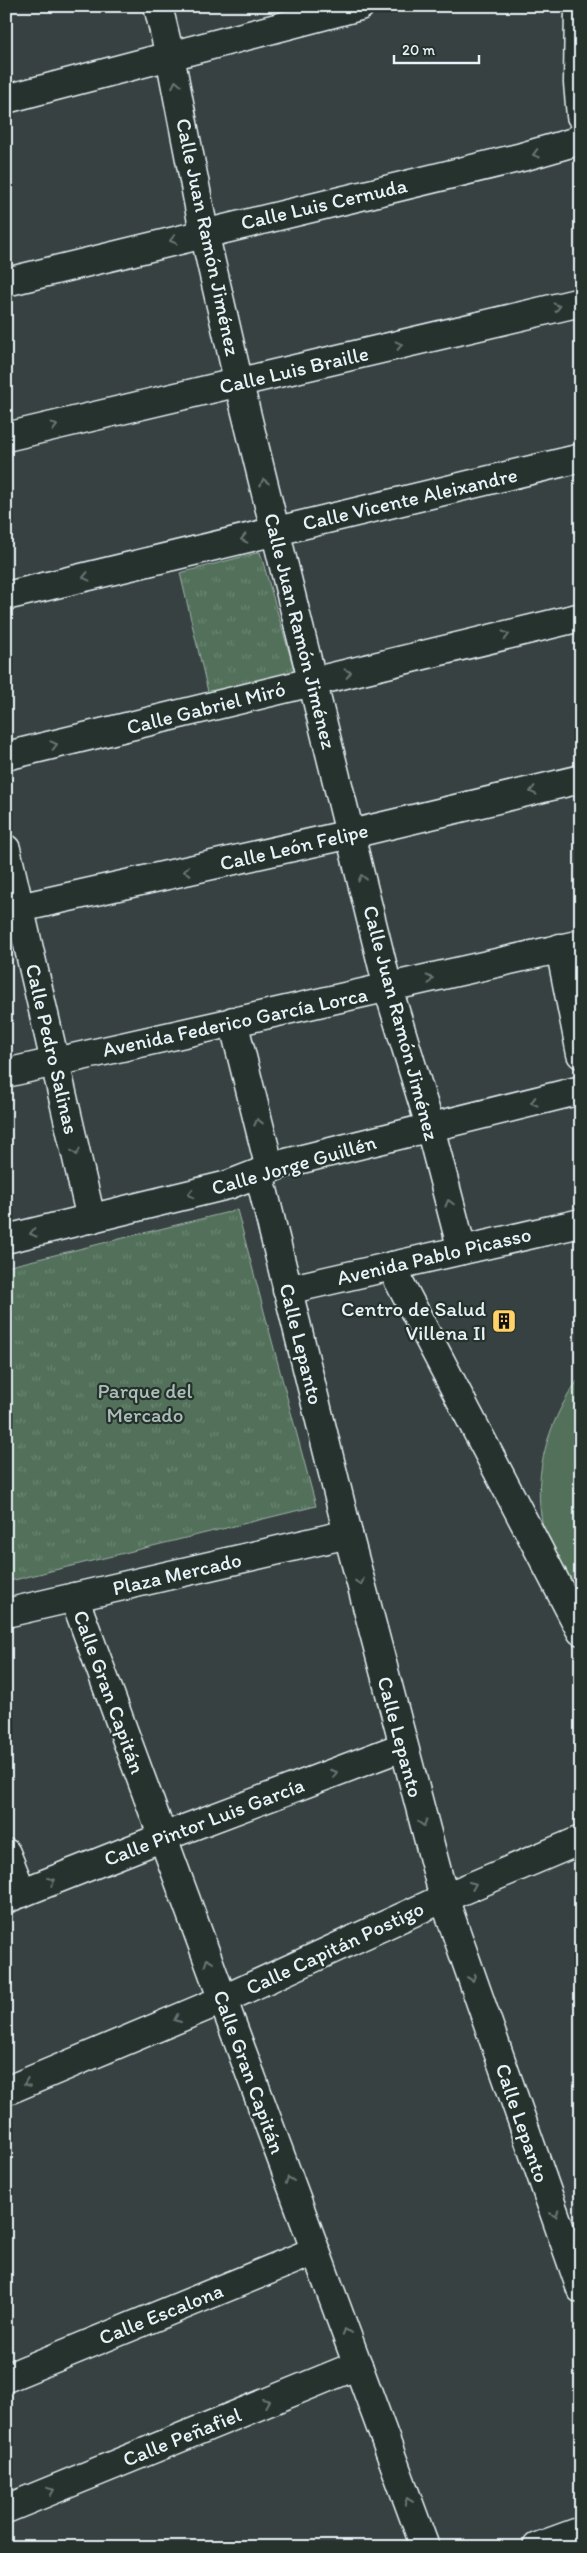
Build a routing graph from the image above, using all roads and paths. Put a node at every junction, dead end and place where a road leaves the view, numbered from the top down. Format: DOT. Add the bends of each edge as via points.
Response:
graph roads {
  1 [pos="158,6"];
  2 [pos="360,6"];
  3 [pos="579,6"];
  4 [pos="170,56"];
  5 [pos="6,99"];
  6 [pos="581,116"];
  7 [pos="581,136"];
  8 [pos="204,232"];
  9 [pos="6,282"];
  10 [pos="581,302"];
  11 [pos="239,384"];
  12 [pos="6,437"];
  13 [pos="581,458"];
  14 [pos="276,531"];
  15 [pos="6,596"];
  16 [pos="581,617"];
  17 [pos="313,682"];
  18 [pos="6,756"];
  19 [pos="581,779"];
  20 [pos="351,834"];
  21 [pos="6,849"];
  22 [pos="13,910"];
  23 [pos="570,946"];
  24 [pos="388,988"];
  25 [pos="233,1022"];
  26 [pos="581,1054"];
  27 [pos="55,1062"];
  28 [pos="6,1073"];
  29 [pos="581,1090"];
  30 [pos="430,1129"];
  31 [pos="264,1171"];
  32 [pos="91,1219"];
  33 [pos="581,1223"];
  34 [pos="6,1239"];
  35 [pos="462,1250"];
  36 [pos="391,1266"];
  37 [pos="287,1290"];
  38 [pos="348,1534"];
  39 [pos="74,1597"];
  40 [pos="6,1613"];
  41 [pos="581,1631"];
  42 [pos="402,1747"];
  43 [pos="163,1837"];
  44 [pos="581,1840"];
  45 [pos="6,1853"];
  46 [pos="14,1896"];
  47 [pos="444,1898"];
  48 [pos="222,2000"];
  49 [pos="6,2092"];
  50 [pos="315,2251"];
  51 [pos="581,2289"];
  52 [pos="358,2365"];
  53 [pos="6,2378"];
  54 [pos="6,2510"];
  55 [pos="581,2531"];
  56 [pos="425,2547"];
  57 [pos="537,2547"];
  1 -- 4 [label="street, Calle Juan Ramón Jiménez"];
  2 -- 4 [label="street"];
  3 -- 6 [label="street"];
  4 -- 5 [label="street"];
  8 -- 4 [label="street, Calle Juan Ramón Jiménez, one-way"];
  7 -- 8 [label="street, Calle Luis Cernuda, one-way" via="574,142 522,158"];
  8 -- 9 [label="street, Calle Luis Cernuda, one-way"];
  8 -- 11 [label="street, Calle Juan Ramón Jiménez"];
  11 -- 10 [label="street, Calle Luis Braille, one-way"];
  12 -- 11 [label="street, Calle Luis Braille, one-way"];
  14 -- 11 [label="street, Calle Juan Ramón Jiménez, one-way"];
  13 -- 14 [label="street, Calle Vicente Aleixandre"];
  14 -- 15 [label="street, Calle Vicente Aleixandre, one-way"];
  14 -- 17 [label="street, Calle Juan Ramón Jiménez"];
  17 -- 16 [label="street, Calle Gabriel Miró, one-way"];
  18 -- 17 [label="street, Calle Gabriel Miró, one-way"];
  17 -- 20 [label="street, Calle Juan Ramón Jiménez"];
  19 -- 20 [label="street, Calle León Felipe, one-way"];
  20 -- 22 [label="street, Calle León Felipe, one-way"];
  24 -- 20 [label="street, Calle Juan Ramón Jiménez, one-way"];
  21 -- 22 [label="street, Calle Pedro Salinas"];
  22 -- 27 [label="street, Calle Pedro Salinas"];
  24 -- 23 [label="street, Avenida Federico García Lorca, one-way"];
  23 -- 26 [label="street"];
  24 -- 25 [label="street, Avenida Federico García Lorca"];
  24 -- 30 [label="street, Calle Juan Ramón Jiménez"];
  25 -- 27 [label="street, Avenida Federico García Lorca"];
  31 -- 25 [label="street, Calle Lepanto, one-way"];
  27 -- 28 [label="street, Avenida Federico García Lorca"];
  27 -- 32 [label="street, Calle Pedro Salinas, one-way"];
  29 -- 30 [label="street, Calle Jorge Guillén, one-way"];
  30 -- 31 [label="street, Calle Jorge Guillén"];
  35 -- 30 [label="street, Calle Juan Ramón Jiménez, one-way"];
  31 -- 32 [label="street, Calle Jorge Guillén, one-way" via="228,1185"];
  31 -- 37 [label="street, Calle Lepanto"];
  32 -- 34 [label="street, Calle Jorge Guillén, one-way"];
  33 -- 35 [label="street, Avenida Pablo Picasso"];
  35 -- 36 [label="street, Avenida Pablo Picasso"];
  36 -- 37 [label="street, Avenida Pablo Picasso"];
  36 -- 41 [label="street"];
  37 -- 38 [label="street, Calle Lepanto"];
  38 -- 39 [label="street, Plaza Mercado"];
  38 -- 42 [label="street, Calle Lepanto, one-way"];
  39 -- 40 [label="street, Plaza Mercado"];
  39 -- 43 [label="street, Calle Gran Capitán"];
  43 -- 42 [label="street, Calle Pintor Luis García, one-way"];
  42 -- 47 [label="street, Calle Lepanto, one-way"];
  46 -- 43 [label="street, Calle Pintor Luis García, one-way"];
  48 -- 43 [label="street, Calle Gran Capitán, one-way"];
  47 -- 44 [label="street, Calle Capitán Postigo, one-way"];
  45 -- 46 [label="street"];
  47 -- 48 [label="street, Calle Capitán Postigo"];
  47 -- 51 [label="street, Calle Lepanto, one-way"];
  48 -- 49 [label="street, Calle Capitán Postigo, one-way"];
  50 -- 48 [label="street, Calle Gran Capitán, one-way"];
  52 -- 50 [label="street, Calle Gran Capitán, one-way"];
  50 -- 53 [label="street, Calle Escalona"];
  54 -- 52 [label="street, Calle Peñafiel, one-way"];
  56 -- 52 [label="street, Calle Gran Capitán, one-way"];
  55 -- 57 [label="street"];
}
